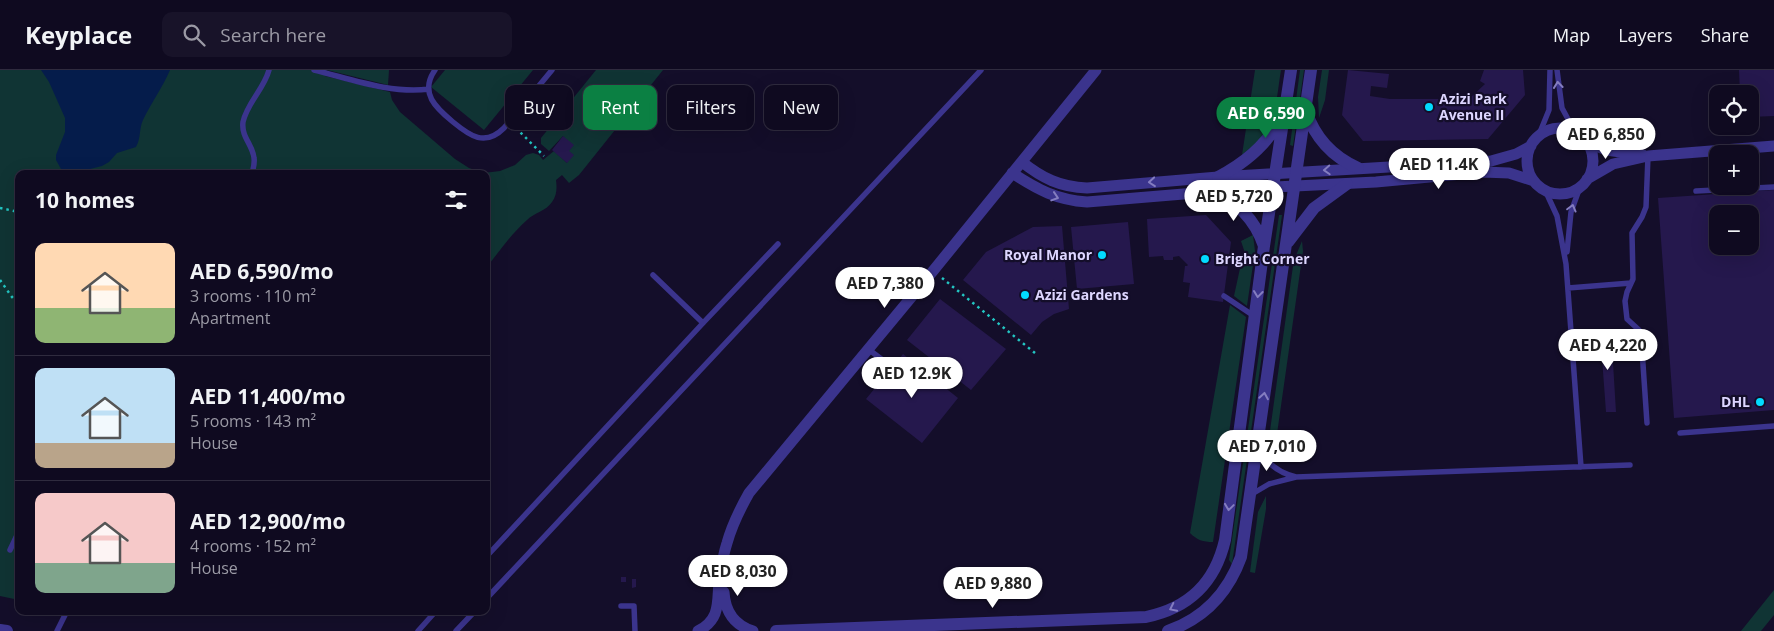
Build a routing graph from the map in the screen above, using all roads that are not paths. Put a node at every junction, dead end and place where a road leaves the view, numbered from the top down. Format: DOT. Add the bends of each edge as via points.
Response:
graph roads {
  1 [pos="269,70"];
  2 [pos="314,70"];
  3 [pos="435,70"];
  4 [pos="552,70"];
  5 [pos="981,70"];
  6 [pos="1096,70"];
  7 [pos="1291,70"];
  8 [pos="1311,70"];
  9 [pos="1550,70"];
  10 [pos="1557,70"];
  11 [pos="429,88"];
  12 [pos="1285,109"];
  13 [pos="1306,110"];
  14 [pos="1575,132"];
  15 [pos="1538,137"];
  16 [pos="1586,142"];
  17 [pos="1531,146"];
  18 [pos="1774,146"];
  19 [pos="1648,156"];
  20 [pos="1022,162"];
  21 [pos="1358,168"];
  22 [pos="253,170"];
  23 [pos="1296,172"];
  24 [pos="1012,173"];
  25 [pos="1276,173"];
  26 [pos="1218,177"];
  27 [pos="1534,181"];
  28 [pos="1584,183"];
  29 [pos="1347,184"];
  30 [pos="1294,186"];
  31 [pos="1273,187"];
  32 [pos="1774,187"];
  33 [pos="1545,190"];
  34 [pos="1696,190"];
  35 [pos="1211,191"];
  36 [pos="778,244"];
  37 [pos="1264,246"];
  38 [pos="1286,246"];
  39 [pos="1566,264"];
  40 [pos="653,275"];
  41 [pos="1631,283"];
  42 [pos="1568,288"];
  43 [pos="1224,296"];
  44 [pos="1255,317"];
  45 [pos="703,323"];
  46 [pos="868,349"];
  47 [pos="892,367"];
  48 [pos="1647,423"];
  49 [pos="1774,426"];
  50 [pos="1680,433"];
  51 [pos="1257,444"];
  52 [pos="1630,465"];
  53 [pos="1580,467"];
  54 [pos="1296,476"];
  55 [pos="1250,496"];
  56 [pos="15,539"];
  57 [pos="10,550"];
  58 [pos="490,553"];
  59 [pos="722,571"];
  60 [pos="1210,577"];
  61 [pos="1225,590"];
  62 [pos="490,595"];
  63 [pos="620,606"];
  64 [pos="65,615"];
  65 [pos="432,615"];
  66 [pos="470,615"];
  67 [pos="881,629"];
  68 [pos="0,630"];
  69 [pos="7,631"];
  70 [pos="57,631"];
  71 [pos="418,631"];
  72 [pos="456,631"];
  73 [pos="636,631"];
  74 [pos="698,631"];
  75 [pos="753,631"];
  76 [pos="776,631"];
  77 [pos="1168,631"];
  1 -- 22 [label="lane" via="265,84 244,121 243,132 254,159"];
  2 -- 11 [label="lane" via="394,89"];
  3 -- 11 [label="lane"];
  4 -- 11 [label="lane" via="509,122 496,135 485,138 474,137 435,106"];
  5 -- 62 [label="lane"];
  6 -- 20 [label="street"];
  7 -- 12 [label="street"];
  8 -- 13 [label="street"];
  9 -- 15 [label="lane" via="1549,110"];
  14 -- 10 [label="lane, one-way" via="1562,108"];
  12 -- 25 [label="street"];
  12 -- 26 [label="street" via="1255,152"];
  13 -- 21 [label="street" via="1312,128 1324,144 1339,158"];
  13 -- 23 [label="street"];
  14 -- 15 [label="street" via="1556,129"];
  14 -- 16 [label="street"];
  15 -- 17 [label="street"];
  16 -- 19 [label="street" via="1612,152"];
  16 -- 28 [label="street" via="1593,160"];
  17 -- 21 [label="street" via="1491,161"];
  17 -- 27 [label="street" via="1528,168"];
  18 -- 19 [label="street"];
  19 -- 28 [label="street" via="1608,166"];
  19 -- 41 [label="lane" via="1646,207 1631,237"];
  20 -- 24 [label="street"];
  26 -- 20 [label="street, one-way" via="1075,188 1052,182"];
  21 -- 23 [label="street, one-way"];
  23 -- 25 [label="street"];
  23 -- 30 [label="street"];
  24 -- 35 [label="street, one-way" via="1048,194 1074,201 1129,200"];
  24 -- 46 [label="street"];
  25 -- 26 [label="street"];
  25 -- 31 [label="street"];
  27 -- 29 [label="street" via="1492,171"];
  27 -- 33 [label="street"];
  28 -- 33 [label="street" via="1563,194"];
  39 -- 28 [label="lane, one-way" via="1568,224 1574,199"];
  29 -- 30 [label="street"];
  29 -- 38 [label="street" via="1314,208"];
  30 -- 31 [label="street"];
  30 -- 38 [label="street"];
  31 -- 35 [label="street"];
  31 -- 37 [label="street"];
  32 -- 34 [label="lane"];
  33 -- 39 [label="lane" via="1559,225"];
  35 -- 37 [label="street" via="1230,200 1245,213 1257,228"];
  36 -- 45 [label="lane"];
  37 -- 44 [label="street, one-way"];
  51 -- 38 [label="street, one-way"];
  39 -- 42 [label="lane"];
  40 -- 45 [label="lane"];
  41 -- 42 [label="lane"];
  41 -- 48 [label="lane" via="1625,296 1626,314 1641,334"];
  42 -- 53 [label="lane"];
  43 -- 44 [label="lane"];
  44 -- 60 [label="street, one-way" via="1225,540 1220,560"];
  45 -- 58 [label="lane"];
  46 -- 47 [label="lane"];
  46 -- 59 [label="street" via="749,493 730,530"];
  49 -- 50 [label="lane"];
  51 -- 54 [label="lane" via="1275,468"];
  51 -- 55 [label="street"];
  52 -- 53 [label="lane"];
  53 -- 54 [label="lane"];
  54 -- 55 [label="lane" via="1269,484"];
  55 -- 61 [label="street" via="1241,557"];
  56 -- 57 [label="lane"];
  59 -- 74 [label="street" via="716,611"];
  59 -- 75 [label="street" via="729,612 737,623"];
  60 -- 61 [label="street"];
  60 -- 67 [label="street, one-way" via="1187,601 1146,617"];
  61 -- 77 [label="street" via="1200,616"];
  63 -- 73 [label="lane" via="634,606"];
  64 -- 70 [label="lane"];
  65 -- 71 [label="lane"];
  66 -- 72 [label="lane"];
  67 -- 76 [label="street"];
  68 -- 69 [label="street"];
}
